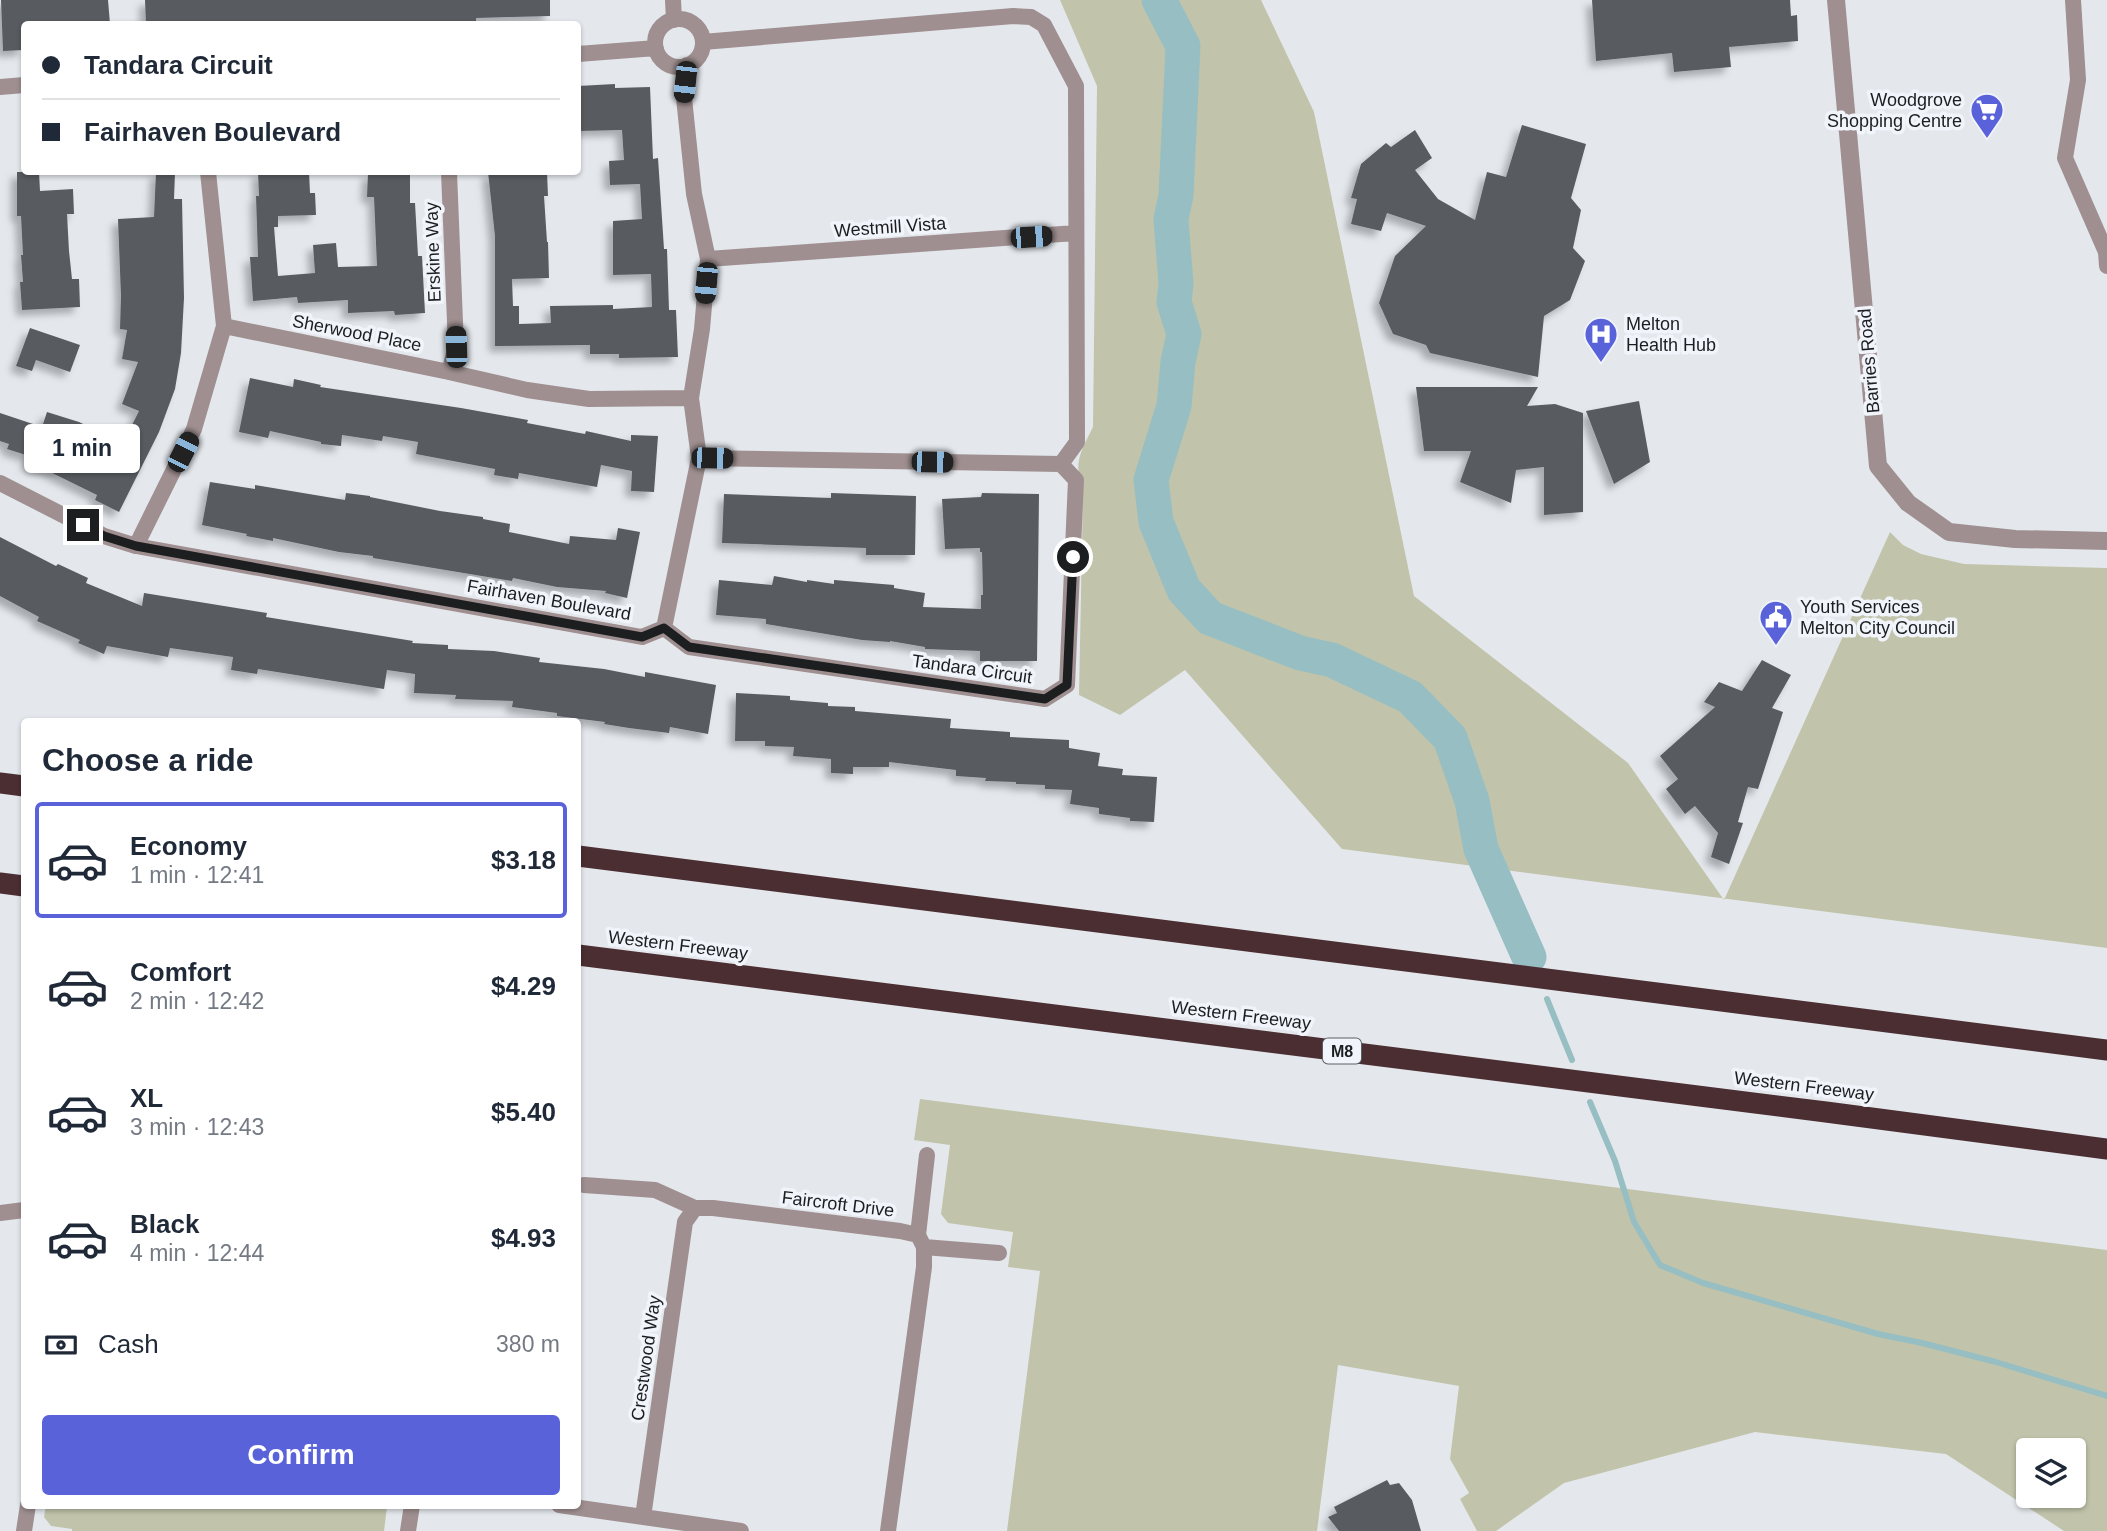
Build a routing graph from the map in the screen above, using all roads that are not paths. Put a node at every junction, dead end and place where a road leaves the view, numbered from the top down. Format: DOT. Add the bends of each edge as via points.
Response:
graph roads {
  1 [pos="673,0"];
  2 [pos="1836,0"];
  3 [pos="2073,0"];
  4 [pos="674,20"];
  5 [pos="703,42"];
  6 [pos="656,48"];
  7 [pos="581,54"];
  8 [pos="687,65"];
  9 [pos="21,85"];
  10 [pos="0,87"];
  11 [pos="208,175"];
  12 [pos="449,175"];
  13 [pos="1076,233"];
  14 [pos="708,259"];
  15 [pos="2107,266"];
  16 [pos="224,326"];
  17 [pos="449,372"];
  18 [pos="691,398"];
  19 [pos="699,458"];
  20 [pos="1061,464"];
  21 [pos="0,483"];
  22 [pos="2107,541"];
  23 [pos="136,546"];
  24 [pos="664,628"];
  25 [pos="0,783"];
  26 [pos="21,786"];
  27 [pos="581,856"];
  28 [pos="0,883"];
  29 [pos="21,886"];
  30 [pos="581,955"];
  31 [pos="2107,1050"];
  32 [pos="2107,1149"];
  33 [pos="928,1156"];
  34 [pos="584,1185"];
  35 [pos="695,1208"];
  36 [pos="21,1210"];
  37 [pos="0,1213"];
  38 [pos="921,1241"];
  39 [pos="999,1253"];
  40 [pos="581,1508"];
  41 [pos="27,1509"];
  42 [pos="411,1509"];
  43 [pos="643,1517"];
  44 [pos="24,1531"];
  45 [pos="408,1531"];
  46 [pos="741,1531"];
  47 [pos="888,1531"];
  1 -- 4 [label="street"];
  2 -- 22 [label="street, Barries Road" via="1878,466 1908,503 1949,532"];
  3 -- 15 [label="street" via="2078,80 2065,158 2106,252"];
  4 -- 5 [label="street" via="696,26"];
  4 -- 6 [label="street" via="658,32"];
  5 -- 8 [label="street" via="698,58"];
  5 -- 13 [label="street" via="1031,17 1044,25 1076,86"];
  6 -- 7 [label="street"];
  6 -- 8 [label="street" via="663,61"];
  8 -- 14 [label="street" via="685,111 694,194"];
  9 -- 10 [label="street"];
  11 -- 16 [label="street"];
  12 -- 17 [label="street, Erskine Way" via="456,347"];
  13 -- 14 [label="street, Westmill Vista"];
  13 -- 20 [label="street" via="1077,442"];
  14 -- 18 [label="street"];
  16 -- 17 [label="street, Sherwood Place"];
  16 -- 23 [label="street" via="194,429"];
  17 -- 18 [label="street, Sherwood Place" via="589,400"];
  18 -- 19 [label="street"];
  19 -- 20 [label="street"];
  19 -- 24 [label="street"];
  20 -- 24 [label="street, Tandara Circuit" via="1076,480 1067,685 1045,699 689,647"];
  21 -- 23 [label="street, Fairhaven Boulevard" via="104,536"];
  23 -- 24 [label="street, Fairhaven Boulevard" via="642,637"];
  25 -- 26 [label="highway"];
  27 -- 31 [label="highway"];
  28 -- 29 [label="highway"];
  30 -- 32 [label="highway, Western Freeway / M8"];
  33 -- 38 [label="street"];
  34 -- 35 [label="street, Faircroft Drive" via="655,1191"];
  35 -- 38 [label="street, Faircroft Drive" via="900,1231"];
  35 -- 43 [label="street, Crestwood Way" via="685,1222"];
  36 -- 37 [label="street"];
  38 -- 39 [label="street, Faircroft Drive"];
  38 -- 47 [label="street" via="924,1267"];
  40 -- 43 [label="street"];
  41 -- 44 [label="street"];
  42 -- 45 [label="street"];
  43 -- 46 [label="street"];
}
